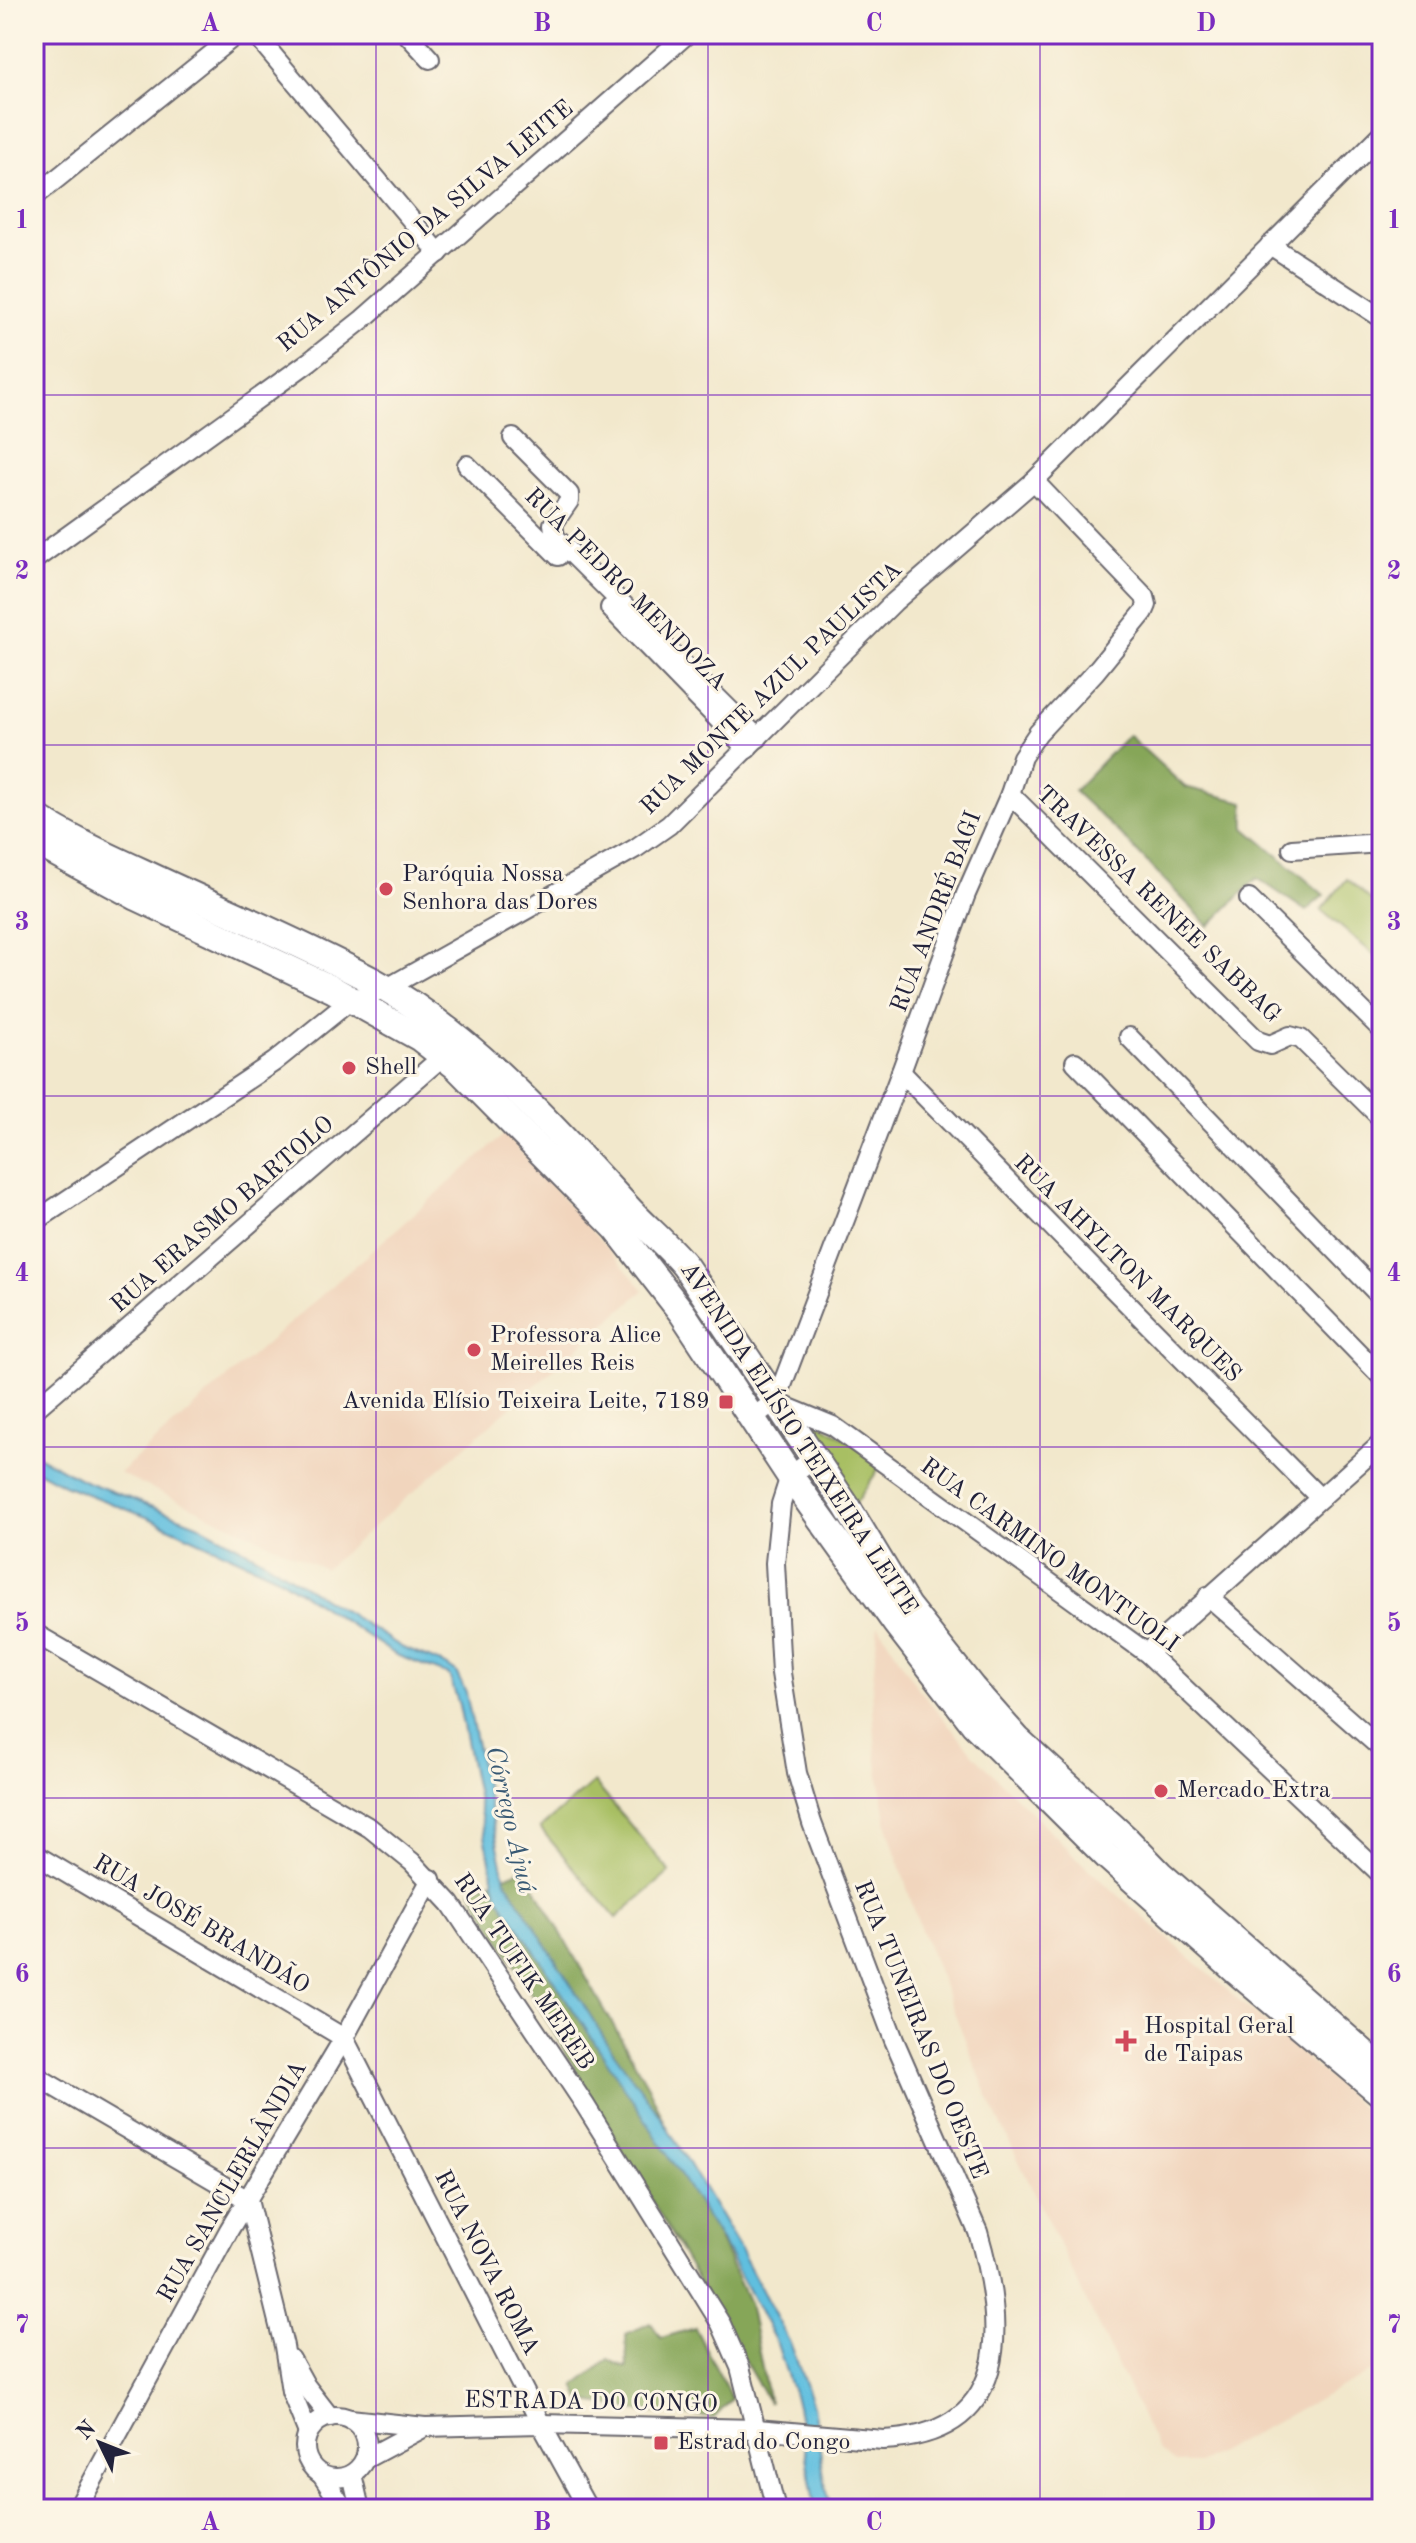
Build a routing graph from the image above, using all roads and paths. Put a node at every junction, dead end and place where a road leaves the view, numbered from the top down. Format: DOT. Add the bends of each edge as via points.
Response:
graph roads {
  1 [pos="237,34"];
  2 [pos="255,34"];
  3 [pos="407,34"];
  4 [pos="687,34"];
  5 [pos="430,59"];
  6 [pos="1382,134"];
  7 [pos="34,197"];
  8 [pos="1270,245"];
  9 [pos="439,253"];
  10 [pos="1382,318"];
  11 [pos="513,438"];
  12 [pos="467,465"];
  13 [pos="1034,481"];
  14 [pos="34,560"];
  15 [pos="753,744"];
  16 [pos="1010,794"];
  17 [pos="34,816"];
  18 [pos="34,841"];
  19 [pos="1382,843"];
  20 [pos="1292,849"];
  21 [pos="1249,899"];
  22 [pos="387,988"];
  23 [pos="351,1000"];
  24 [pos="1382,1030"];
  25 [pos="1129,1037"];
  26 [pos="452,1047"];
  27 [pos="1075,1062"];
  28 [pos="901,1072"];
  29 [pos="1382,1119"];
  30 [pos="34,1222"];
  31 [pos="1382,1298"];
  32 [pos="1382,1377"];
  33 [pos="774,1402"];
  34 [pos="34,1410"];
  35 [pos="752,1418"];
  36 [pos="1382,1443"];
  37 [pos="813,1459"];
  38 [pos="790,1476"];
  39 [pos="1320,1498"];
  40 [pos="1208,1596"];
  41 [pos="34,1633"];
  42 [pos="1147,1653"];
  43 [pos="1382,1749"];
  44 [pos="34,1854"];
  45 [pos="1382,1875"];
  46 [pos="431,1879"];
  47 [pos="344,2038"];
  48 [pos="1374,2064"];
  49 [pos="34,2075"];
  50 [pos="1382,2094"];
  51 [pos="248,2200"];
  52 [pos="284,2346"];
  53 [pos="330,2417"];
  54 [pos="350,2419"];
  55 [pos="541,2424"];
  56 [pos="425,2427"];
  57 [pos="757,2429"];
  58 [pos="308,2433"];
  59 [pos="365,2459"];
  60 [pos="321,2474"];
  61 [pos="352,2474"];
  62 [pos="77,2509"];
  63 [pos="344,2509"];
  64 [pos="360,2509"];
  65 [pos="588,2509"];
  66 [pos="776,2509"];
  1 -- 7 [label="street"];
  2 -- 9 [label="street"];
  3 -- 5 [label="street"];
  4 -- 9 [label="street, RUA ANTÔNIO DA SILVA LEITE"];
  6 -- 8 [label="street, RUA MONTE AZUL PAULISTA"];
  8 -- 10 [label="street"];
  8 -- 13 [label="street, RUA MONTE AZUL PAULISTA"];
  9 -- 14 [label="street, RUA ANTÔNIO DA SILVA LEITE" via="310,361"];
  11 -- 15 [label="street, RUA PEDRO MENDOZA" via="569,494 553,524 555,537"];
  12 -- 15 [label="street, RUA PEDRO MENDOZA"];
  13 -- 15 [label="street, RUA MONTE AZUL PAULISTA" via="931,568"];
  13 -- 16 [label="street, RUA ANDRÉ BAGI" via="1147,605 1030,743"];
  15 -- 22 [label="street, RUA MONTE AZUL PAULISTA" via="658,834"];
  16 -- 28 [label="street, RUA ANDRÉ BAGI" via="966,894"];
  16 -- 29 [label="street, TRAVESSA RENEE SABBAG" via="1258,1041 1270,1045 1290,1036 1301,1039"];
  17 -- 22 [label="main road, AVENIDA ELÍSIO TEIXEIRA LEITE"];
  18 -- 23 [label="main road, AVENIDA ELÍSIO TEIXEIRA LEITE"];
  19 -- 20 [label="street"];
  21 -- 24 [label="street"];
  22 -- 23 [label="street, RUA MONTE AZUL PAULISTA"];
  22 -- 26 [label="main road, AVENIDA ELÍSIO TEIXEIRA LEITE" via="418,1007"];
  23 -- 26 [label="main road, AVENIDA ELÍSIO TEIXEIRA LEITE"];
  23 -- 30 [label="street, RUA MONTE AZUL PAULISTA" via="274,1062"];
  25 -- 31 [label="street"];
  26 -- 33 [label="main road, AVENIDA ELÍSIO TEIXEIRA LEITE" via="670,1247"];
  26 -- 34 [label="street, RUA ERASMO BARTOLO"];
  26 -- 35 [label="main road, AVENIDA ELÍSIO TEIXEIRA LEITE" via="616,1228 683,1314"];
  27 -- 32 [label="street"];
  28 -- 33 [label="street, RUA ANDRÉ BAGI"];
  28 -- 39 [label="street, RUA AHYLTON MARQUES"];
  33 -- 35 [label="street"];
  33 -- 37 [label="main road, AVENIDA ELÍSIO TEIXEIRA LEITE"];
  33 -- 42 [label="street, RUA CARMINO MONTUOLI" via="833,1426"];
  35 -- 38 [label="main road, AVENIDA ELÍSIO TEIXEIRA LEITE"];
  36 -- 39 [label="street"];
  37 -- 38 [label="street"];
  37 -- 48 [label="main road, AVENIDA ELÍSIO TEIXEIRA LEITE" via="907,1606 1017,1739"];
  38 -- 48 [label="main road, AVENIDA ELÍSIO TEIXEIRA LEITE" via="974,1724 1119,1867 1235,1970"];
  38 -- 57 [label="street, RUA TUNEIRAS DO OESTE" via="781,1504 775,1563 781,1673 797,1773 894,2040 978,2232 995,2320 984,2387 960,2418 941,2429 901,2440"];
  39 -- 40 [label="street"];
  40 -- 42 [label="street"];
  40 -- 43 [label="street"];
  41 -- 46 [label="street, RUA TUFIK MEREB" via="370,1828"];
  42 -- 45 [label="street, RUA CARMINO MONTUOLI"];
  44 -- 47 [label="street, RUA JOSÉ BRANDÃO"];
  46 -- 47 [label="street, RUA SANCLERLÂNDIA"];
  46 -- 57 [label="street, RUA TUFIK MEREB" via="585,2105 721,2324 740,2367"];
  47 -- 51 [label="street, RUA SANCLERLÂNDIA"];
  47 -- 55 [label="street, RUA NOVA ROMA"];
  48 -- 50 [label="main road, AVENIDA ELÍSIO TEIXEIRA LEITE"];
  49 -- 51 [label="street"];
  51 -- 52 [label="street"];
  51 -- 62 [label="street, RUA SANCLERLÂNDIA"];
  52 -- 53 [label="street"];
  52 -- 58 [label="street" via="291,2391"];
  53 -- 54 [label="street"];
  53 -- 58 [label="street"];
  54 -- 56 [label="street, ESTRADA DO CONGO"];
  54 -- 59 [label="street" via="364,2431"];
  55 -- 56 [label="street, ESTRADA DO CONGO"];
  55 -- 57 [label="street, ESTRADA DO CONGO"];
  55 -- 65 [label="street, RUA NOVA ROMA"];
  56 -- 59 [label="street, ESTRADA DO CONGO"];
  57 -- 66 [label="street, RUA TUFIK MEREB"];
  58 -- 60 [label="street" via="308,2459"];
  59 -- 61 [label="street"];
  60 -- 61 [label="street"];
  60 -- 63 [label="street"];
  61 -- 64 [label="street"];
}
